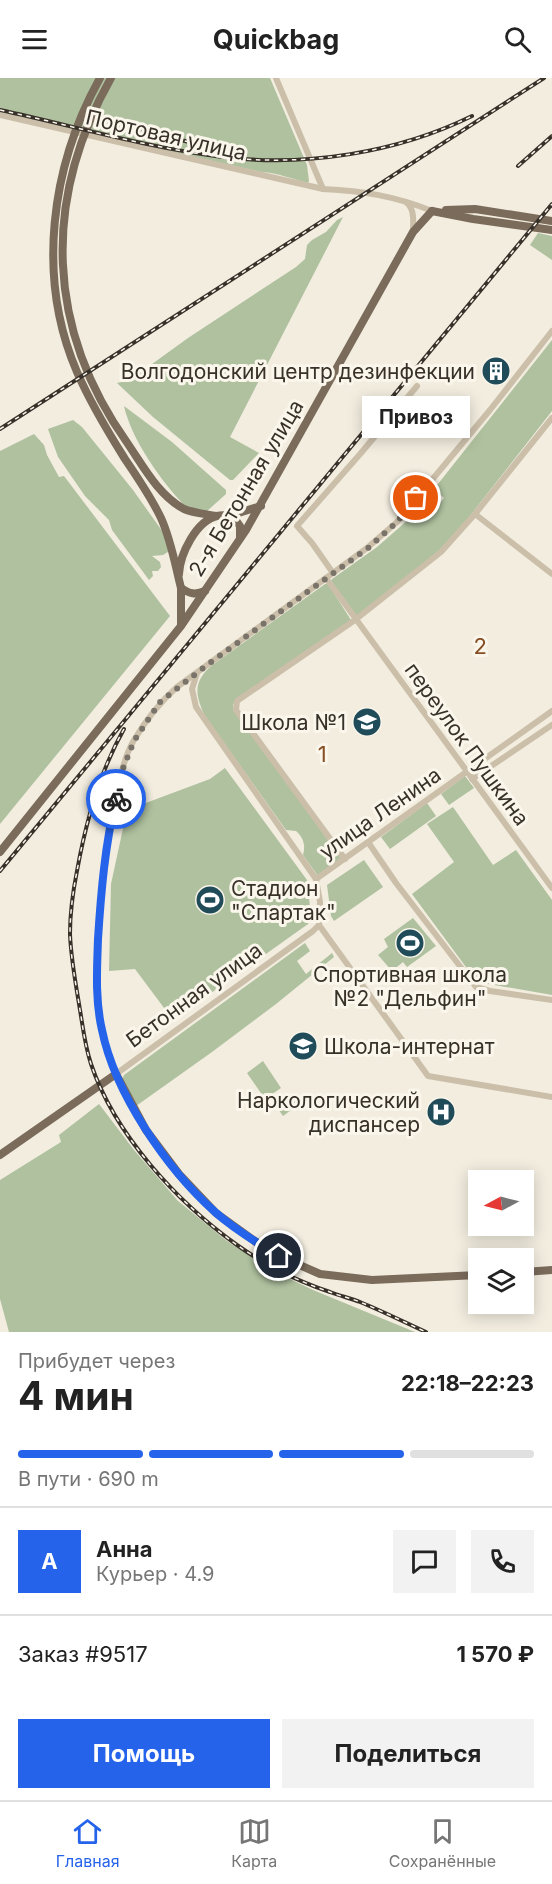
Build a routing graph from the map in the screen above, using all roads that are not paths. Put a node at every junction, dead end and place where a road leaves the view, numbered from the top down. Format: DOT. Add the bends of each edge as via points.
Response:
graph roads {
  1 [pos="100,78"];
  2 [pos="111,78"];
  3 [pos="276,78"];
  4 [pos="0,115"];
  5 [pos="323,189"];
  6 [pos="404,200"];
  7 [pos="475,209"];
  8 [pos="432,211"];
  9 [pos="473,219"];
  10 [pos="552,221"];
  11 [pos="552,230"];
  12 [pos="413,232"];
  13 [pos="552,331"];
  14 [pos="417,386"];
  15 [pos="552,418"];
  16 [pos="261,506"];
  17 [pos="475,514"];
  18 [pos="232,515"];
  19 [pos="216,516"];
  20 [pos="240,540"];
  21 [pos="333,573"];
  22 [pos="552,574"];
  23 [pos="326,578"];
  24 [pos="178,579"];
  25 [pos="181,588"];
  26 [pos="205,591"];
  27 [pos="355,620"];
  28 [pos="181,626"];
  29 [pos="197,672"];
  30 [pos="552,711"];
  31 [pos="552,725"];
  32 [pos="467,772"];
  33 [pos="472,778"];
  34 [pos="368,842"];
  35 [pos="0,852"];
  36 [pos="345,859"];
  37 [pos="316,879"];
  38 [pos="551,886"];
  39 [pos="319,925"];
  40 [pos="552,999"];
  41 [pos="116,1074"];
  42 [pos="552,1097"];
  43 [pos="0,1155"];
  44 [pos="552,1270"];
  45 [pos="534,1271"];
  46 [pos="468,1275"];
  1 -- 24 [label="main road" via="80,117 58,194 53,244 56,293 77,372 160,515"];
  2 -- 19 [label="main road" via="89,121 67,195 62,244 72,327 85,368 106,409 152,479 186,510"];
  3 -- 5 [label="street"];
  4 -- 5 [label="street, Портовая улица"];
  5 -- 6 [label="street, Портовая улица"];
  6 -- 8 [label="street, Портовая улица"];
  6 -- 12 [label="street" via="411,206"];
  7 -- 8 [label="main road, Портовая улица"];
  7 -- 9 [label="main road"];
  7 -- 10 [label="main road, Портовая улица"];
  8 -- 9 [label="main road, Портовая улица"];
  8 -- 12 [label="main road, 2-я Бетонная улица"];
  9 -- 11 [label="main road, Портовая улица"];
  12 -- 16 [label="main road, 2-я Бетонная улица"];
  13 -- 21 [label="street" via="397,522"];
  14 -- 21 [label="street" via="297,526"];
  15 -- 17 [label="street"];
  16 -- 18 [label="main road"];
  16 -- 20 [label="main road, 2-я Бетонная улица"];
  17 -- 22 [label="street"];
  17 -- 27 [label="street" via="441,552"];
  18 -- 19 [label="main road"];
  18 -- 20 [label="main road" via="240,526"];
  19 -- 24 [label="main road" via="189,542 180,560"];
  20 -- 26 [label="main road, 2-я Бетонная улица"];
  21 -- 23 [label="street"];
  23 -- 27 [label="street, переулок Пушкина"];
  23 -- 29 [label="street"];
  24 -- 25 [label="main road"];
  25 -- 26 [label="main road" via="190,594"];
  25 -- 28 [label="main road"];
  26 -- 28 [label="main road, 2-я Бетонная улица"];
  27 -- 32 [label="street, переулок Пушкина"];
  27 -- 36 [label="street" via="237,701 236,706"];
  28 -- 35 [label="main road, 2-я Бетонная улица"];
  29 -- 37 [label="street" via="192,689 196,707"];
  29 -- 41 [label="street" via="160,702 134,741 114,806 105,862 97,1002 106,1049"];
  30 -- 32 [label="street, улица Ленина"];
  31 -- 33 [label="street, улица Ленина"];
  32 -- 33 [label="street, переулок Пушкина"];
  32 -- 34 [label="street, улица Ленина"];
  33 -- 38 [label="street, переулок Пушкина"];
  34 -- 36 [label="street, улица Ленина"];
  34 -- 40 [label="street" via="476,987"];
  36 -- 37 [label="street, улица Ленина"];
  37 -- 39 [label="street"];
  39 -- 41 [label="street, Бетонная улица"];
  39 -- 42 [label="street" via="428,1076"];
  41 -- 43 [label="main road, Бетонная улица"];
  41 -- 46 [label="main road" via="146,1130 179,1174 216,1213 279,1256 320,1274 372,1280"];
  44 -- 45 [label="main road"];
}
